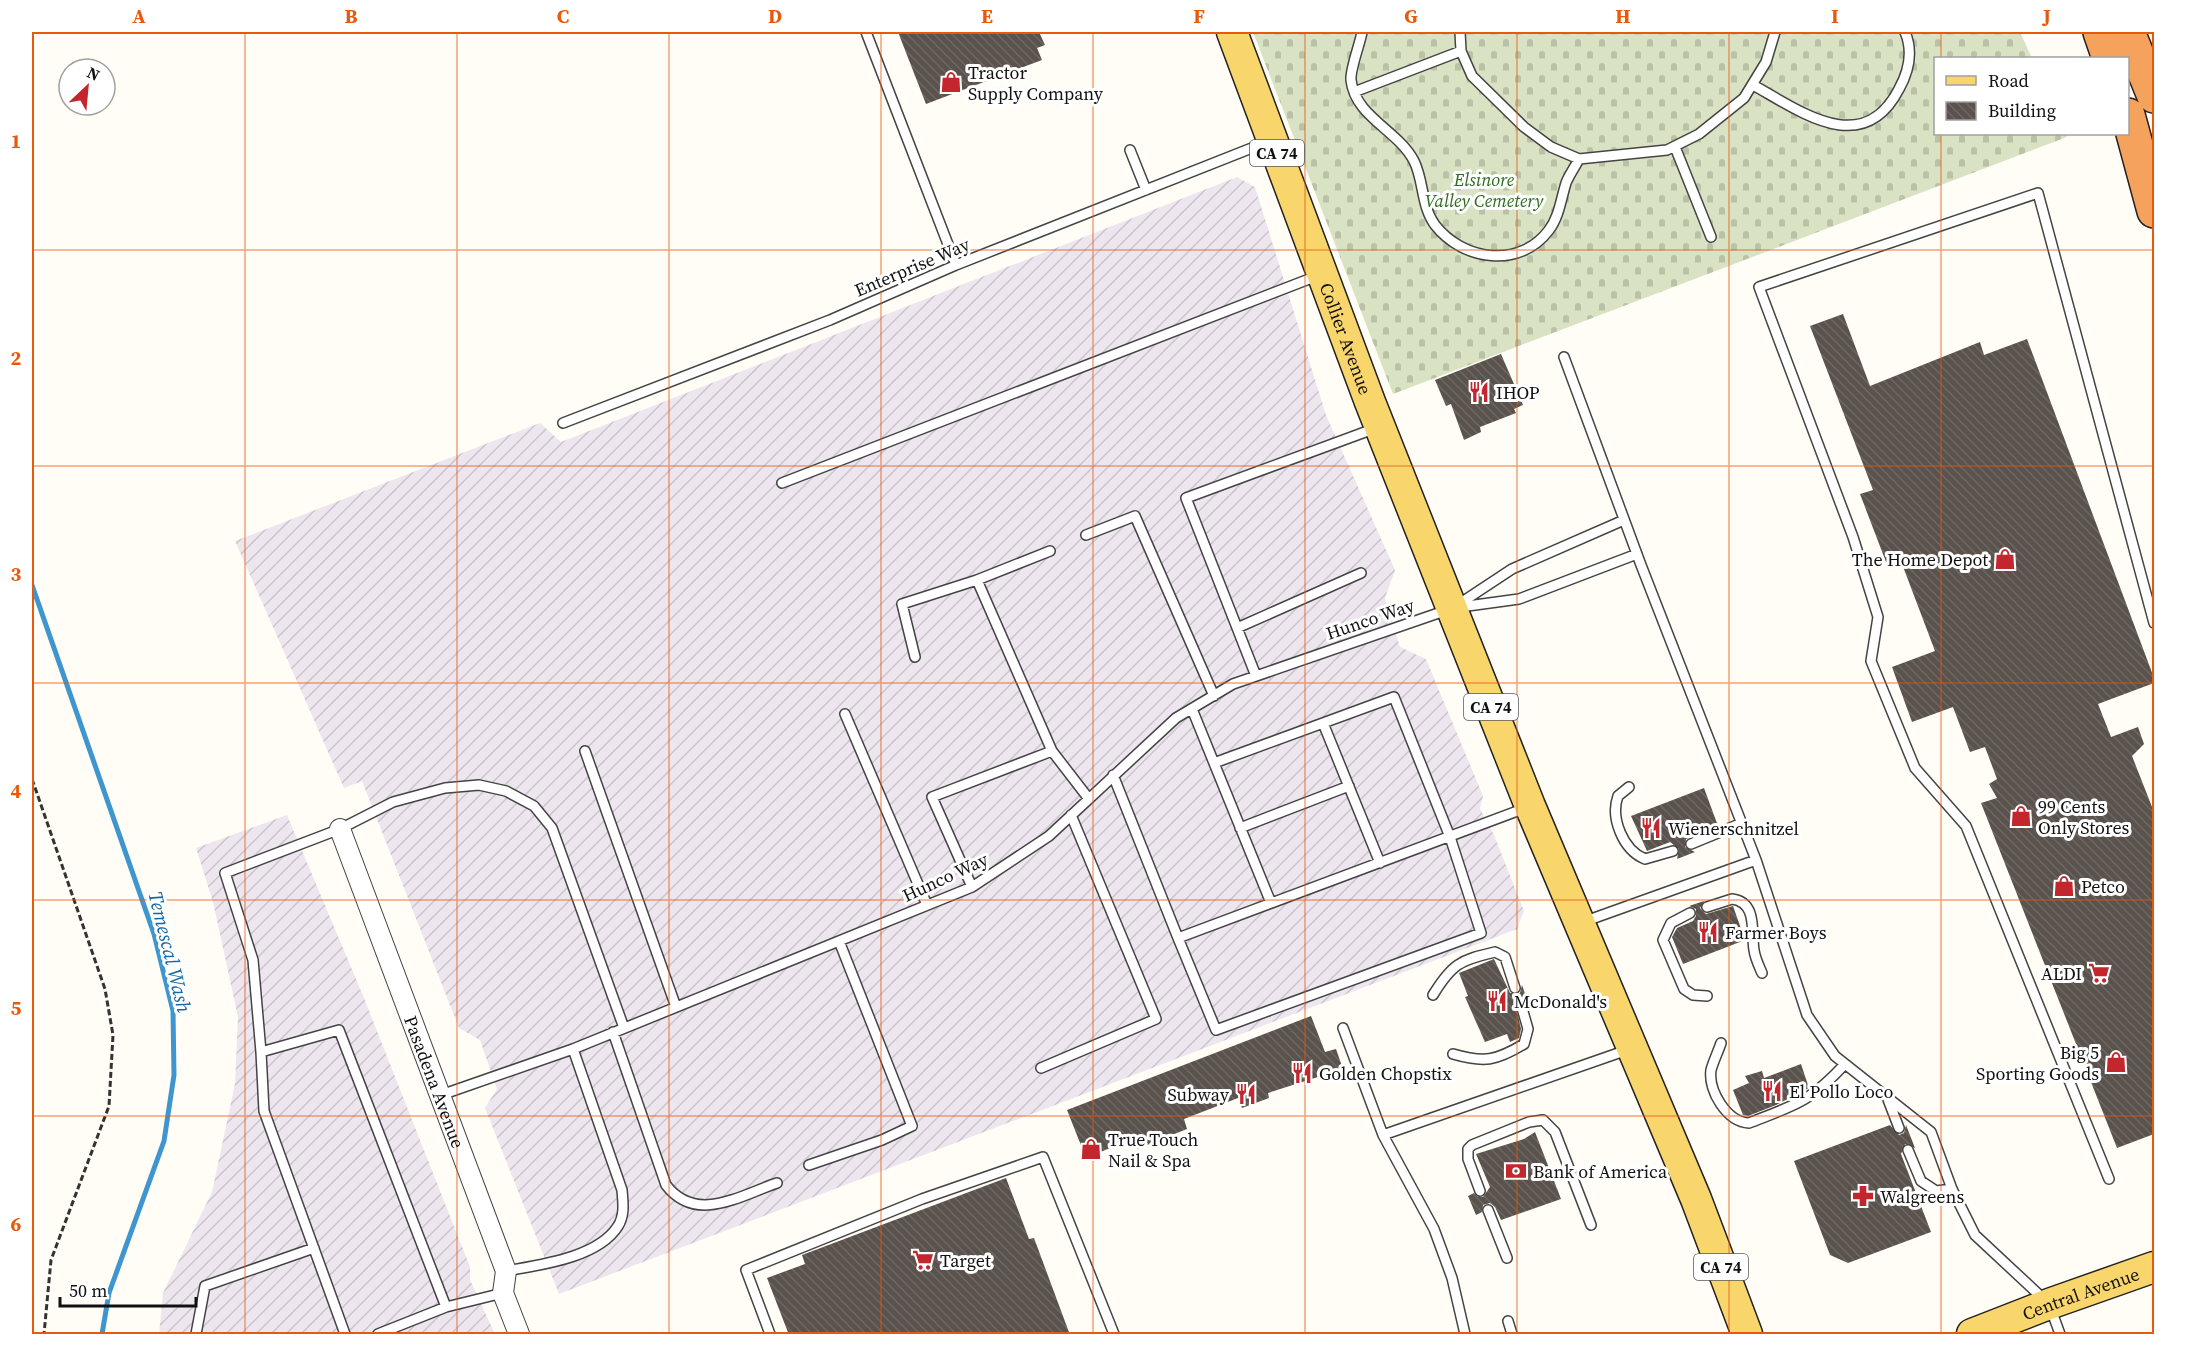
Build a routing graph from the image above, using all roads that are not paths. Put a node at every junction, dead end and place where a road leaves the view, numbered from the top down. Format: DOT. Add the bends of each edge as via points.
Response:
graph roads {
  1 [pos="866,32"];
  2 [pos="1232,32"];
  3 [pos="1362,32"];
  4 [pos="1460,32"];
  5 [pos="1775,32"];
  6 [pos="1905,32"];
  7 [pos="2100,32"];
  8 [pos="2128,32"];
  9 [pos="1461,51"];
  10 [pos="2109,57"];
  11 [pos="1753,85"];
  12 [pos="1354,92"];
  13 [pos="2154,96"];
  14 [pos="2129,122"];
  15 [pos="1272,140"];
  16 [pos="1675,147"];
  17 [pos="1130,150"];
  18 [pos="1579,159"];
  19 [pos="1146,190"];
  20 [pos="2154,211"];
  21 [pos="1711,237"];
  22 [pos="956,265"];
  23 [pos="1323,274"];
  24 [pos="1564,357"];
  25 [pos="1375,414"];
  26 [pos="563,423"];
  27 [pos="782,483"];
  28 [pos="1624,520"];
  29 [pos="1086,535"];
  30 [pos="1050,551"];
  31 [pos="1637,554"];
  32 [pos="1360,573"];
  33 [pos="977,580"];
  34 [pos="1453,608"];
  35 [pos="2154,623"];
  36 [pos="1237,628"];
  37 [pos="915,657"];
  38 [pos="1256,676"];
  39 [pos="1214,696"];
  40 [pos="1192,709"];
  41 [pos="845,714"];
  42 [pos="1323,723"];
  43 [pos="585,751"];
  44 [pos="1052,751"];
  45 [pos="1214,763"];
  46 [pos="1113,776"];
  47 [pos="1349,786"];
  48 [pos="1629,787"];
  49 [pos="1089,799"];
  50 [pos="1530,806"];
  51 [pos="1071,815"];
  52 [pos="1742,823"];
  53 [pos="1240,828"];
  54 [pos="340,829"];
  55 [pos="1450,837"];
  56 [pos="1691,844"];
  57 [pos="1673,851"];
  58 [pos="1756,860"];
  59 [pos="1380,863"];
  60 [pos="972,887"];
  61 [pos="1271,903"];
  62 [pos="927,905"];
  63 [pos="1707,907"];
  64 [pos="1690,913"];
  65 [pos="1578,924"];
  66 [pos="1178,938"];
  67 [pos="840,940"];
  68 [pos="1762,973"];
  69 [pos="1515,988"];
  70 [pos="1434,995"];
  71 [pos="1707,996"];
  72 [pos="676,1007"];
  73 [pos="1522,1008"];
  74 [pos="624,1028"];
  75 [pos="1343,1028"];
  76 [pos="613,1032"];
  77 [pos="1721,1044"];
  78 [pos="1632,1048"];
  79 [pos="573,1049"];
  80 [pos="261,1052"];
  81 [pos="1453,1054"];
  82 [pos="1845,1064"];
  83 [pos="1041,1068"];
  84 [pos="441,1095"];
  85 [pos="1887,1096"];
  86 [pos="1899,1128"];
  87 [pos="1383,1135"];
  88 [pos="1908,1150"];
  89 [pos="809,1165"];
  90 [pos="2109,1179"];
  91 [pos="777,1183"];
  92 [pos="1952,1189"];
  93 [pos="1480,1191"];
  94 [pos="1488,1210"];
  95 [pos="1591,1226"];
  96 [pos="314,1248"];
  97 [pos="1507,1258"];
  98 [pos="2154,1267"];
  99 [pos="506,1271"];
  100 [pos="503,1293"];
  101 [pos="2049,1304"];
  102 [pos="446,1307"];
  103 [pos="1508,1321"];
  104 [pos="196,1335"];
  105 [pos="345,1335"];
  106 [pos="378,1335"];
  107 [pos="519,1335"];
  108 [pos="770,1335"];
  109 [pos="1114,1335"];
  110 [pos="1465,1335"];
  111 [pos="1512,1335"];
  112 [pos="1747,1335"];
  113 [pos="1972,1335"];
  114 [pos="2060,1335"];
  1 -- 22 [label="lane"];
  2 -- 15 [label="main road, CA 74"];
  3 -- 12 [label="lane" via="1350,78"];
  4 -- 9 [label="lane"];
  5 -- 11 [label="lane" via="1766,62"];
  6 -- 11 [label="lane" via="1909,63 1902,85 1885,111 1863,122 1827,124"];
  7 -- 10 [label="highway"];
  8 -- 13 [label="highway"];
  9 -- 12 [label="lane"];
  9 -- 18 [label="lane" via="1472,76 1524,127 1551,147"];
  11 -- 16 [label="lane" via="1744,98 1700,134"];
  12 -- 18 [label="lane" via="1361,108 1410,154 1418,170 1426,208 1436,225 1457,244 1478,253 1496,258 1510,256 1525,250 1549,231"];
  14 -- 20 [label="highway"];
  15 -- 19 [label="lane, Enterprise Way"];
  15 -- 23 [label="main road, CA 74"];
  16 -- 18 [label="lane"];
  16 -- 21 [label="lane"];
  17 -- 19 [label="lane"];
  19 -- 22 [label="lane, Enterprise Way"];
  22 -- 26 [label="lane, Enterprise Way" via="830,320"];
  23 -- 25 [label="main road, Collier Avenue / CA 74"];
  23 -- 27 [label="lane"];
  24 -- 28 [label="lane"];
  25 -- 34 [label="main road, CA 74"];
  25 -- 36 [label="lane" via="1186,498"];
  28 -- 31 [label="lane"];
  28 -- 34 [label="lane, Hunco Way" via="1512,569"];
  29 -- 39 [label="lane" via="1135,516"];
  30 -- 33 [label="lane"];
  31 -- 34 [label="lane, Hunco Way" via="1519,599"];
  31 -- 52 [label="lane"];
  32 -- 36 [label="lane"];
  33 -- 37 [label="lane" via="902,604"];
  33 -- 44 [label="lane"];
  34 -- 38 [label="lane, Hunco Way"];
  34 -- 50 [label="main road, CA 74"];
  35 -- 90 [label="lane" via="2038,193 1759,287 1853,537 1878,617 1871,661 1915,768 1966,826"];
  36 -- 38 [label="lane"];
  38 -- 39 [label="lane, Hunco Way"];
  39 -- 40 [label="lane, Hunco Way"];
  40 -- 45 [label="lane"];
  40 -- 46 [label="lane, Hunco Way" via="1176,718"];
  41 -- 62 [label="lane"];
  42 -- 45 [label="lane"];
  42 -- 47 [label="lane"];
  42 -- 55 [label="lane" via="1394,697"];
  43 -- 72 [label="lane"];
  44 -- 49 [label="lane"];
  44 -- 60 [label="lane" via="932,797"];
  45 -- 53 [label="lane"];
  46 -- 49 [label="lane, Hunco Way"];
  46 -- 66 [label="lane"];
  47 -- 53 [label="lane"];
  47 -- 59 [label="lane"];
  48 -- 57 [label="lane" via="1618,796 1615,815 1629,849 1645,859"];
  49 -- 51 [label="lane, Hunco Way"];
  50 -- 55 [label="lane"];
  50 -- 65 [label="main road, CA 74"];
  51 -- 60 [label="lane, Hunco Way" via="1049,836"];
  51 -- 83 [label="lane" via="1156,1019"];
  52 -- 56 [label="lane"];
  52 -- 58 [label="lane"];
  53 -- 61 [label="lane"];
  54 -- 74 [label="lane" via="393,802 445,788 479,785 506,791 534,806 552,828"];
  54 -- 80 [label="lane" via="225,873 253,960"];
  54 -- 84 [label="street, Pasadena Avenue"];
  55 -- 59 [label="lane"];
  55 -- 66 [label="lane" via="1481,933 1216,1030"];
  58 -- 65 [label="lane"];
  58 -- 82 [label="lane" via="1807,1015"];
  59 -- 61 [label="lane"];
  60 -- 62 [label="lane, Hunco Way"];
  61 -- 66 [label="lane"];
  62 -- 67 [label="lane, Hunco Way"];
  63 -- 68 [label="lane" via="1732,899 1744,905 1753,923 1754,951"];
  64 -- 71 [label="lane" via="1671,923 1664,940 1684,989 1693,995"];
  65 -- 78 [label="main road, CA 74"];
  67 -- 72 [label="lane, Hunco Way"];
  67 -- 89 [label="lane" via="912,1126"];
  69 -- 70 [label="lane" via="1505,957 1495,952 1462,960"];
  72 -- 74 [label="lane, Hunco Way"];
  73 -- 81 [label="lane" via="1528,1029 1524,1044 1506,1055 1477,1061"];
  74 -- 76 [label="lane, Hunco Way"];
  75 -- 87 [label="lane"];
  76 -- 79 [label="lane, Hunco Way"];
  76 -- 91 [label="lane" via="666,1185 676,1197 693,1206 708,1206"];
  77 -- 82 [label="lane" via="1711,1070 1712,1080 1724,1110 1740,1122 1749,1123 1801,1103"];
  78 -- 87 [label="lane"];
  78 -- 112 [label="main road, CA 74" via="1696,1199"];
  79 -- 84 [label="lane, Hunco Way"];
  79 -- 99 [label="lane" via="622,1190 624,1208 618,1226 603,1241 568,1259"];
  80 -- 96 [label="lane" via="264,1111"];
  80 -- 102 [label="lane" via="339,1030"];
  82 -- 85 [label="lane"];
  84 -- 99 [label="street, Pasadena Avenue"];
  85 -- 86 [label="lane"];
  85 -- 92 [label="lane" via="1932,1132"];
  87 -- 110 [label="lane" via="1434,1229 1452,1278"];
  88 -- 92 [label="lane" via="1921,1181 1936,1191"];
  92 -- 101 [label="lane" via="1975,1235"];
  93 -- 95 [label="lane" via="1468,1149 1529,1122 1543,1120 1556,1132"];
  94 -- 97 [label="lane"];
  96 -- 104 [label="lane" via="205,1286"];
  96 -- 105 [label="lane"];
  98 -- 101 [label="main road, Central Avenue"];
  99 -- 100 [label="street, Pasadena Avenue"];
  100 -- 102 [label="lane"];
  100 -- 107 [label="street, Pasadena Avenue"];
  101 -- 113 [label="main road, Central Avenue"];
  101 -- 114 [label="lane"];
  102 -- 106 [label="lane"];
  103 -- 111 [label="lane"];
  108 -- 109 [label="lane" via="746,1270 922,1199 1043,1157"];
}
